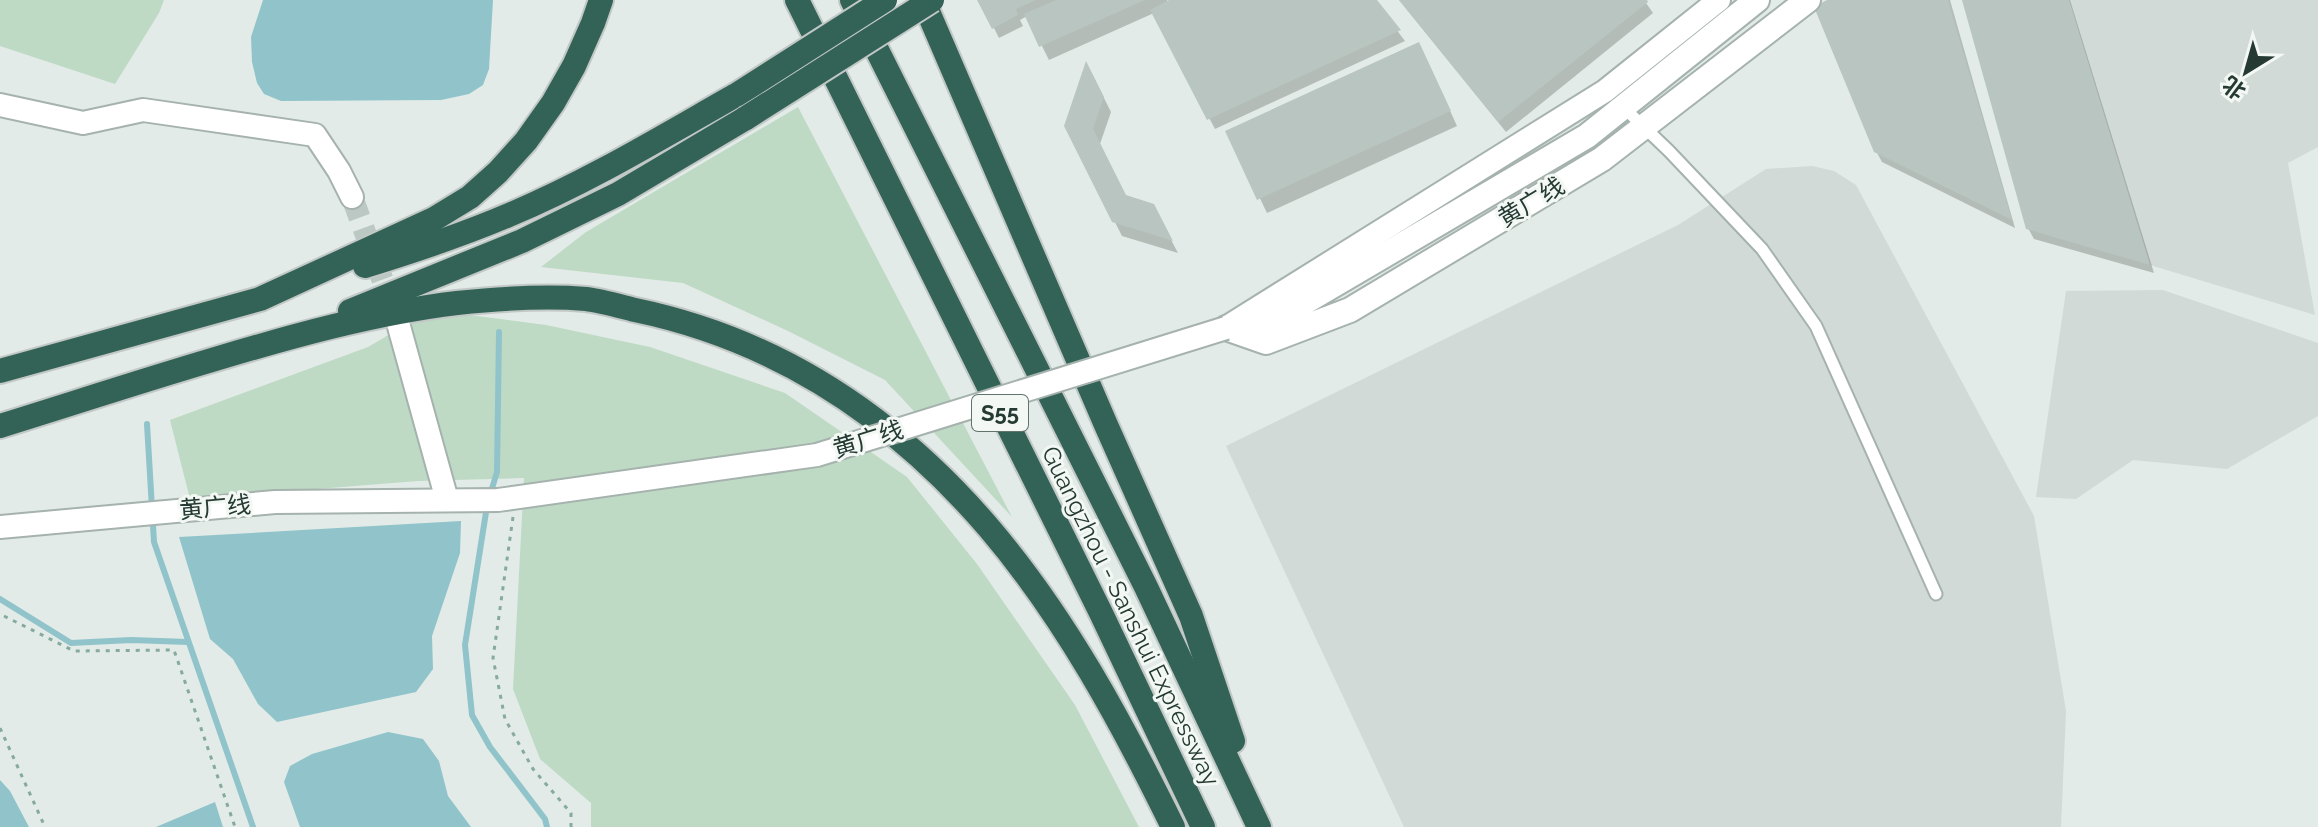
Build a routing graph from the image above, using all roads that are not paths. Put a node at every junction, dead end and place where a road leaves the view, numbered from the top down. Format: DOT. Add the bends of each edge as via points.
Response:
graph roads {
  1 [pos="601,0"];
  2 [pos="797,0"];
  3 [pos="852,0"];
  4 [pos="885,0"];
  5 [pos="923,0"];
  6 [pos="932,0"];
  7 [pos="1719,0"];
  8 [pos="1757,0"];
  9 [pos="1808,0"];
  10 [pos="1614,99"];
  11 [pos="0,105"];
  12 [pos="1644,127"];
  13 [pos="352,197"];
  14 [pos="260,299"];
  15 [pos="398,323"];
  16 [pos="1226,328"];
  17 [pos="281,339"];
  18 [pos="0,371"];
  19 [pos="0,426"];
  20 [pos="447,500"];
  21 [pos="0,527"];
  22 [pos="1936,594"];
  23 [pos="1173,827"];
  24 [pos="1203,827"];
  25 [pos="1260,827"];
  1 -- 14 [label="highway" via="553,103 526,141 470,197 434,219"];
  2 -- 24 [label="highway, Guangzhou - Sanshui Expressway / S55"];
  3 -- 25 [label="highway, Guangzhou - Sanshui Expressway / S55"];
  4 -- 14 [label="highway, bridge" via="736,95 511,215 434,245"];
  5 -- 25 [label="highway" via="1191,616"];
  6 -- 17 [label="highway, bridge" via="618,194 522,241"];
  7 -- 10 [label="street"];
  8 -- 10 [label="street, 黄广线"];
  9 -- 12 [label="street, 黄广线"];
  10 -- 12 [label="lane"];
  10 -- 16 [label="street, 黄广线" via="1587,136 1276,319"];
  11 -- 13 [label="street" via="83,123 143,110 315,135"];
  12 -- 16 [label="street, 黄广线" via="1602,159 1350,310 1266,342"];
  12 -- 22 [label="lane" via="1762,249 1816,326"];
  14 -- 18 [label="highway"];
  15 -- 20 [label="street"];
  16 -- 20 [label="street, 黄广线, bridge" via="817,455 498,499"];
  17 -- 19 [label="highway"];
  17 -- 23 [label="highway" via="460,303 586,299 701,326 803,370 902,442 990,529 1092,675"];
  20 -- 21 [label="street, 黄广线" via="275,502"];
}
